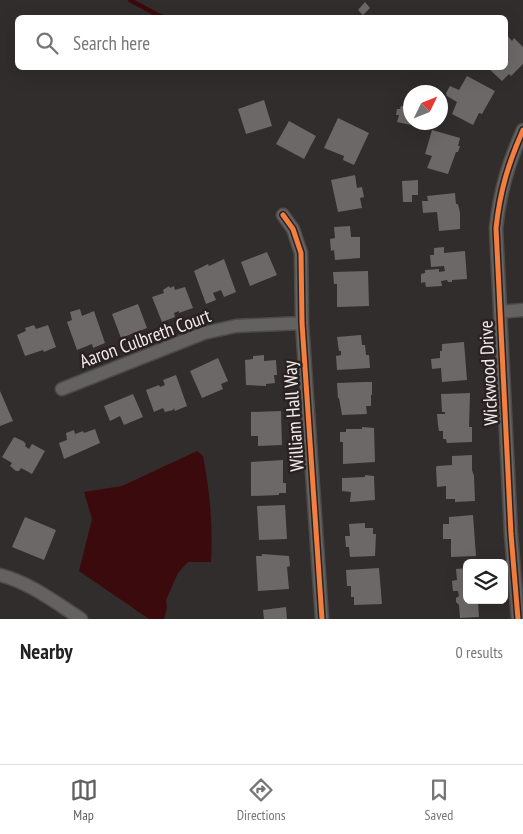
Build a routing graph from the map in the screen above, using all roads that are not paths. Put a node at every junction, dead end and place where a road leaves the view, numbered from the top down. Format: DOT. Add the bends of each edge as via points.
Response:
graph roads {
  1 [pos="523,130"];
  2 [pos="283,215"];
  3 [pos="523,310"];
  4 [pos="500,312"];
  5 [pos="302,323"];
  6 [pos="62,389"];
  7 [pos="0,575"];
  8 [pos="81,619"];
  9 [pos="322,619"];
  10 [pos="518,619"];
  1 -- 4 [label="street, Wickwood Drive" via="511,156 499,204"];
  2 -- 5 [label="street, William Hall Way" via="293,229 302,254"];
  3 -- 4 [label="street"];
  4 -- 10 [label="street, Wickwood Drive"];
  5 -- 6 [label="street, Aaron Culbreth Court" via="236,326 204,333"];
  5 -- 9 [label="street, William Hall Way"];
  7 -- 8 [label="street" via="30,588"];
}
